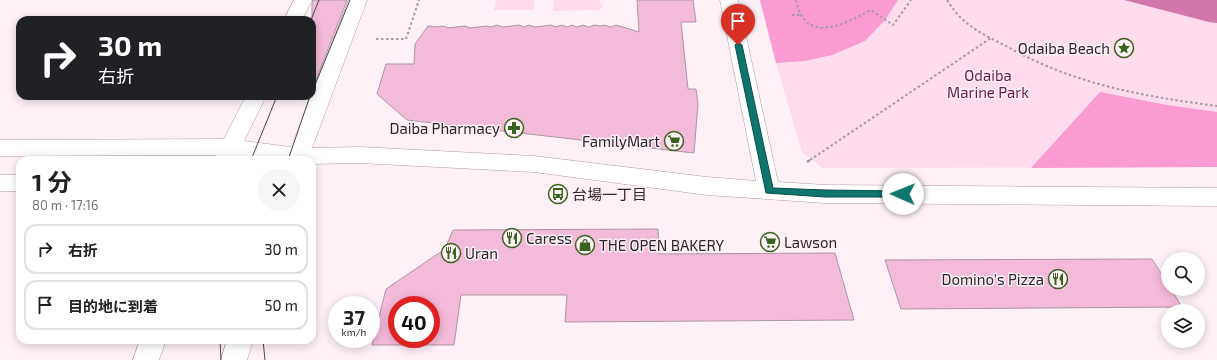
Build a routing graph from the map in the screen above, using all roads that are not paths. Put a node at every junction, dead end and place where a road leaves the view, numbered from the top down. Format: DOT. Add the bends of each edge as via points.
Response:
graph roads {
  1 [pos="303,0"];
  2 [pos="358,0"];
  3 [pos="729,0"];
  4 [pos="295,16"];
  5 [pos="254,100"];
  6 [pos="0,148"];
  7 [pos="227,154"];
  8 [pos="253,156"];
  9 [pos="294,156"];
  10 [pos="316,158"];
  11 [pos="0,183"];
  12 [pos="16,183"];
  13 [pos="769,191"];
  14 [pos="1217,197"];
  15 [pos="152,344"];
  16 [pos="239,344"];
  17 [pos="146,360"];
  18 [pos="234,360"];
  1 -- 4 [label="street"];
  2 -- 9 [label="street" via="316,111"];
  3 -- 13 [label="street"];
  5 -- 7 [label="street"];
  6 -- 7 [label="street"];
  7 -- 8 [label="street"];
  10 -- 13 [label="street" via="360,155 534,164 707,186"];
  11 -- 12 [label="street"];
  13 -- 14 [label="street" via="825,194"];
  15 -- 17 [label="street"];
  16 -- 18 [label="street"];
}
